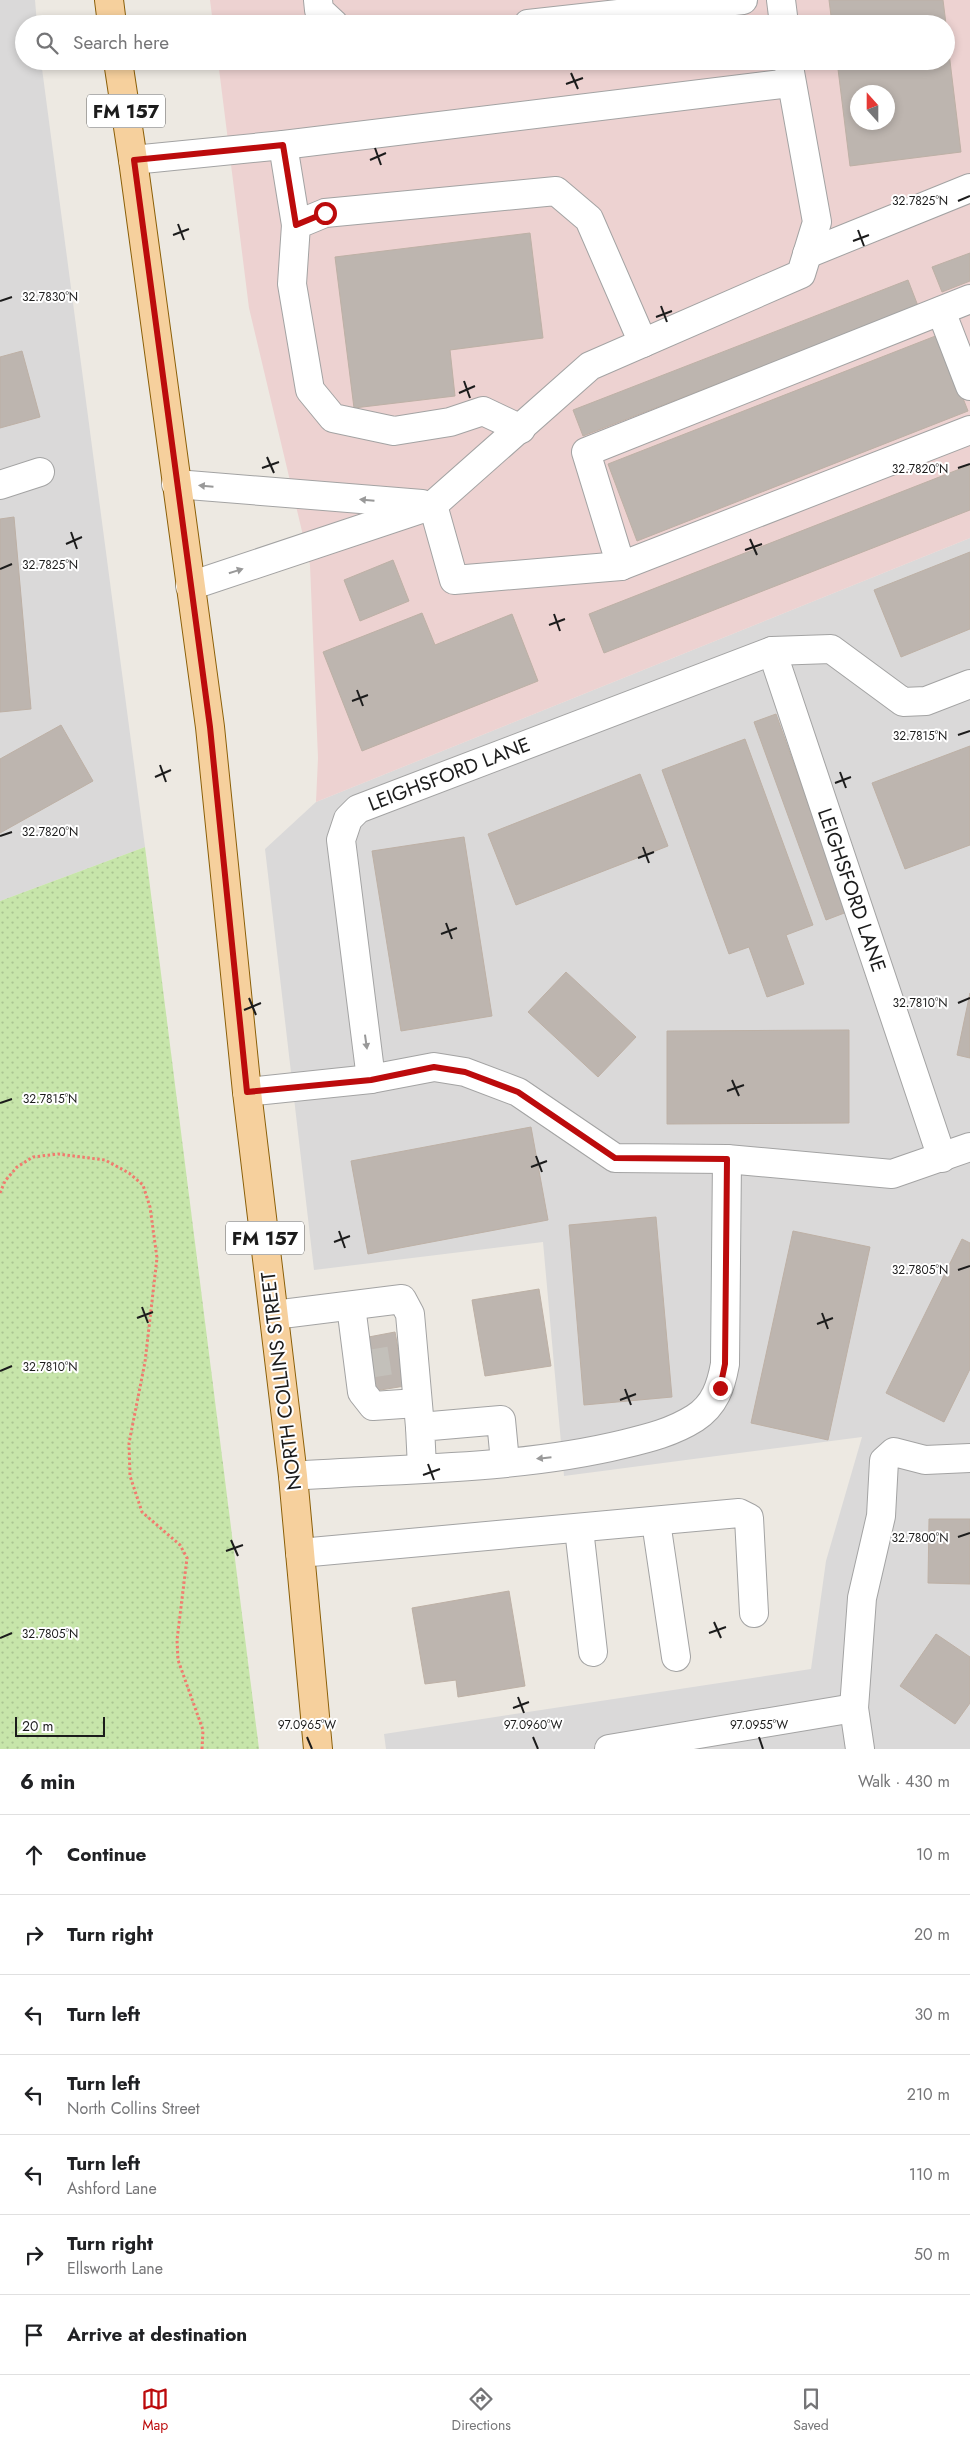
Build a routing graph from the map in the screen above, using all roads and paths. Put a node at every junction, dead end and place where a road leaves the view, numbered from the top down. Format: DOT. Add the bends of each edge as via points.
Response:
graph roads {
  1 [pos="109,0"];
  2 [pos="318,0"];
  3 [pos="743,0"];
  4 [pos="781,0"];
  5 [pos="111,15"];
  6 [pos="324,15"];
  7 [pos="609,15"];
  8 [pos="783,15"];
  9 [pos="119,70"];
  10 [pos="789,72"];
  11 [pos="283,145"];
  12 [pos="134,160"];
  13 [pos="970,188"];
  14 [pos="296,225"];
  15 [pos="807,254"];
  16 [pos="970,299"];
  17 [pos="941,311"];
  18 [pos="644,343"];
  19 [pos="970,386"];
  20 [pos="521,429"];
  21 [pos="970,430"];
  22 [pos="40,472"];
  23 [pos="0,484"];
  24 [pos="176,484"];
  25 [pos="434,505"];
  26 [pos="621,566"];
  27 [pos="190,586"];
  28 [pos="772,650"];
  29 [pos="970,684"];
  30 [pos="371,1080"];
  31 [pos="247,1092"];
  32 [pos="970,1146"];
  33 [pos="942,1158"];
  34 [pos="727,1159"];
  35 [pos="0,1193"];
  36 [pos="351,1306"];
  37 [pos="274,1315"];
  38 [pos="419,1415"];
  39 [pos="970,1458"];
  40 [pos="505,1462"];
  41 [pos="422,1467"];
  42 [pos="293,1476"];
  43 [pos="656,1522"];
  44 [pos="579,1529"];
  45 [pos="300,1553"];
  46 [pos="754,1613"];
  47 [pos="593,1652"];
  48 [pos="676,1657"];
  49 [pos="854,1708"];
  50 [pos="202,1749"];
  51 [pos="318,1749"];
  52 [pos="609,1749"];
  53 [pos="860,1749"];
  1 -- 5 [label="main road"];
  2 -- 6 [label="lane" via="319,10"];
  3 -- 7 [label="lane"];
  4 -- 8 [label="lane"];
  9 -- 12 [label="main road, NORTH COLLINS STREET / FM 157"];
  10 -- 11 [label="lane"];
  10 -- 15 [label="lane" via="817,222"];
  11 -- 12 [label="lane"];
  11 -- 14 [label="lane"];
  12 -- 24 [label="main road, NORTH COLLINS STREET / FM 157"];
  13 -- 15 [label="lane"];
  14 -- 18 [label="lane" via="325,213 556,191 589,219"];
  14 -- 20 [label="lane" via="292,284 310,390 333,418 394,431 450,422 483,411"];
  15 -- 18 [label="lane" via="801,274"];
  16 -- 17 [label="lane"];
  17 -- 19 [label="lane"];
  17 -- 26 [label="lane" via="586,452"];
  18 -- 20 [label="lane" via="590,366"];
  20 -- 25 [label="lane"];
  21 -- 26 [label="lane"];
  22 -- 23 [label="lane"];
  25 -- 24 [label="lane, one-way"];
  24 -- 27 [label="main road, NORTH COLLINS STREET / FM 157"];
  25 -- 26 [label="lane" via="454,580"];
  27 -- 25 [label="lane, one-way"];
  27 -- 31 [label="main road, NORTH COLLINS STREET / FM 157" via="210,727"];
  28 -- 29 [label="lane, LEIGHSFORD LANE" via="831,649 903,702 926,701"];
  28 -- 30 [label="lane, LEIGHSFORD LANE, one-way" via="358,810 348,819 341,840"];
  28 -- 33 [label="lane, LEIGHSFORD LANE"];
  30 -- 31 [label="lane"];
  30 -- 34 [label="lane" via="434,1067 465,1072 518,1092 615,1158"];
  31 -- 37 [label="main road, NORTH COLLINS STREET / FM 157"];
  32 -- 33 [label="lane"];
  33 -- 34 [label="lane" via="892,1174"];
  34 -- 40 [label="lane, one-way" via="725,1364 720,1388 710,1405 696,1418 664,1434 584,1453"];
  35 -- 50 [label="path" via="17,1167 33,1157 58,1154 105,1160 130,1173 143,1185 150,1207 157,1258 145,1362 129,1443 130,1476 142,1512 180,1545 187,1558 176,1640 178,1660 203,1730"];
  36 -- 37 [label="lane"];
  36 -- 38 [label="lane" via="362,1392 373,1406"];
  36 -- 38 [label="lane" via="402,1299 410,1314 407,1358"];
  37 -- 42 [label="main road, NORTH COLLINS STREET / FM 157"];
  38 -- 40 [label="lane" via="501,1420"];
  38 -- 41 [label="lane"];
  39 -- 49 [label="lane" via="925,1460 894,1452 884,1461 881,1516 862,1598"];
  40 -- 41 [label="lane"];
  41 -- 42 [label="lane"];
  42 -- 45 [label="main road, NORTH COLLINS STREET / FM 157"];
  43 -- 44 [label="lane"];
  43 -- 46 [label="lane" via="739,1513 749,1518"];
  43 -- 48 [label="lane"];
  44 -- 45 [label="lane"];
  44 -- 47 [label="lane"];
  45 -- 51 [label="main road, NORTH COLLINS STREET / FM 157"];
  49 -- 52 [label="lane"];
  49 -- 53 [label="lane"];
}
